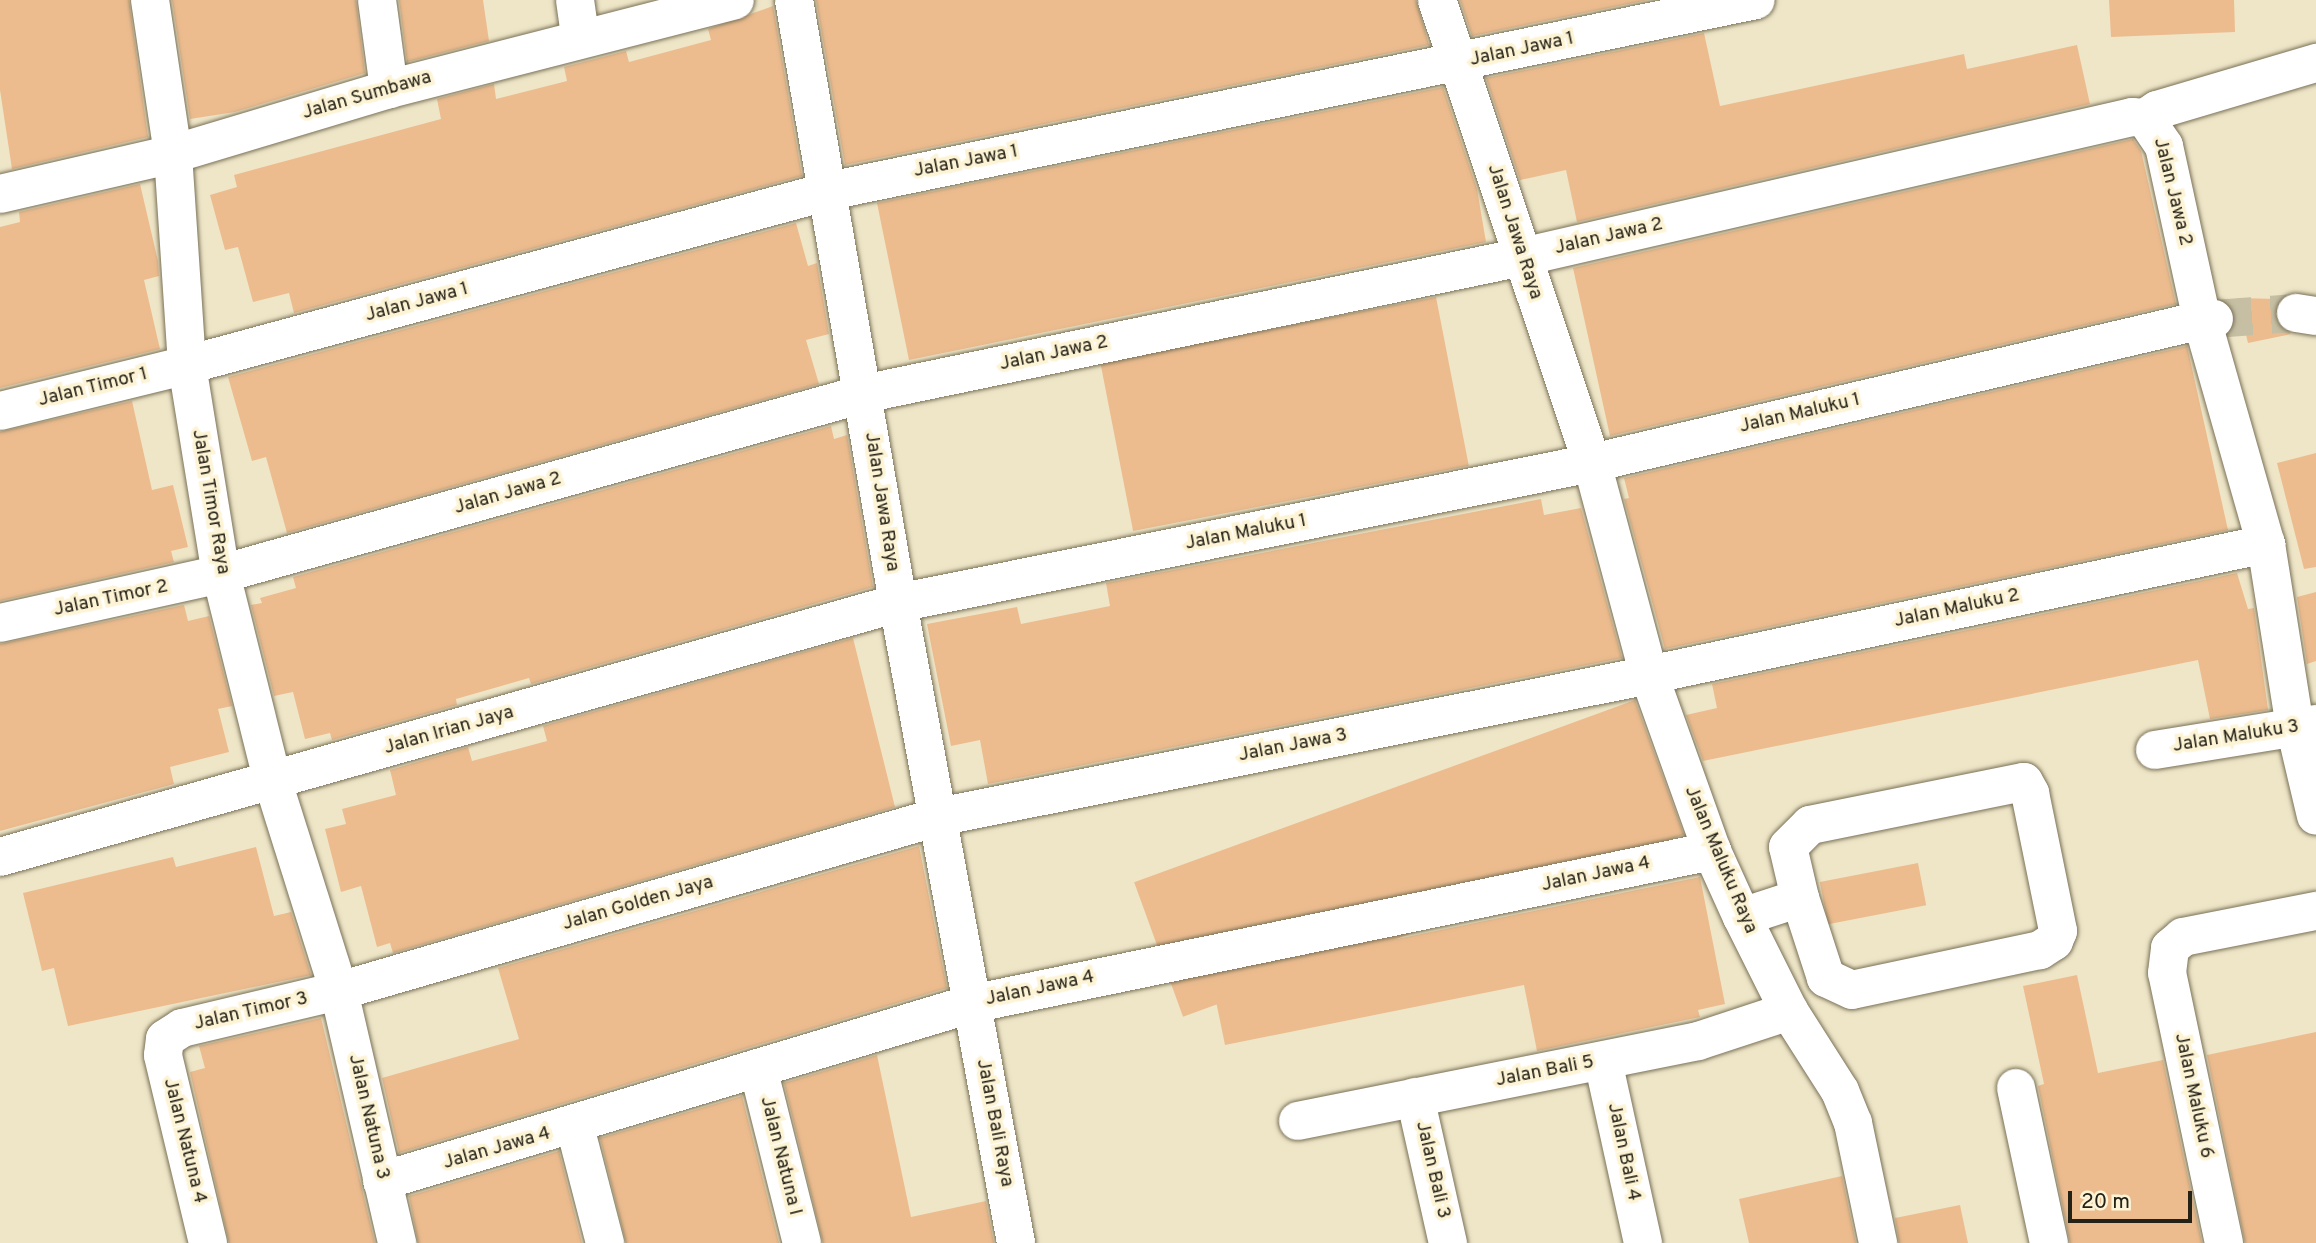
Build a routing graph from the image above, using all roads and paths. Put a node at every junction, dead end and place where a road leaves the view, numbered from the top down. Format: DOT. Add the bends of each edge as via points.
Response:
graph roads {
  1 [pos="150,0"];
  2 [pos="377,0"];
  3 [pos="575,0"];
  4 [pos="735,0"];
  5 [pos="794,0"];
  6 [pos="1437,0"];
  7 [pos="1756,1"];
  8 [pos="580,37"];
  9 [pos="2316,63"];
  10 [pos="1459,64"];
  11 [pos="389,89"];
  12 [pos="2145,118"];
  13 [pos="173,154"];
  14 [pos="829,191"];
  15 [pos="0,194"];
  16 [pos="1521,257"];
  17 [pos="2208,320"];
  18 [pos="187,365"];
  19 [pos="849,398"];
  20 [pos="0,411"];
  21 [pos="1592,463"];
  22 [pos="2266,544"];
  23 [pos="221,574"];
  24 [pos="898,603"];
  25 [pos="0,623"];
  26 [pos="1648,675"];
  27 [pos="2305,725"];
  28 [pos="2155,750"];
  29 [pos="273,782"];
  30 [pos="2316,816"];
  31 [pos="938,817"];
  32 [pos="1712,851"];
  33 [pos="0,857"];
  34 [pos="1800,898"];
  35 [pos="2316,911"];
  36 [pos="1742,917"];
  37 [pos="339,991"];
  38 [pos="971,1004"];
  39 [pos="1789,1011"];
  40 [pos="165,1039"];
  41 [pos="1603,1061"];
  42 [pos="758,1068"];
  43 [pos="2016,1088"];
  44 [pos="1415,1097"];
  45 [pos="1298,1121"];
  46 [pos="575,1126"];
  47 [pos="382,1181"];
  48 [pos="208,1243"];
  49 [pos="397,1243"];
  50 [pos="605,1243"];
  51 [pos="802,1243"];
  52 [pos="1016,1243"];
  53 [pos="1448,1243"];
  54 [pos="1643,1243"];
  55 [pos="1878,1243"];
  56 [pos="2049,1243"];
  57 [pos="2224,1243"];
  1 -- 13 [label="street, Jalan Timor Raya"];
  2 -- 11 [label="street"];
  3 -- 8 [label="street"];
  4 -- 8 [label="street, Jalan Sumbawa"];
  5 -- 14 [label="street, Jalan Jawa Raya"];
  6 -- 10 [label="street, Jalan Jawa Raya"];
  7 -- 10 [label="street, Jalan Jawa 1"];
  8 -- 11 [label="street, Jalan Sumbawa"];
  9 -- 12 [label="street" via="2157,110"];
  10 -- 14 [label="street, Jalan Jawa 1"];
  10 -- 16 [label="street, Jalan Jawa Raya"];
  11 -- 13 [label="street, Jalan Sumbawa"];
  12 -- 16 [label="street, Jalan Jawa 2" via="2132,117"];
  12 -- 17 [label="street, Jalan Jawa 2" via="2164,146"];
  13 -- 15 [label="street, Jalan Sumbawa"];
  13 -- 18 [label="street, Jalan Timor Raya"];
  14 -- 18 [label="street, Jalan Jawa 1"];
  14 -- 19 [label="street, Jalan Jawa Raya"];
  16 -- 19 [label="street, Jalan Jawa 2"];
  16 -- 21 [label="street, Jalan Jawa Raya"];
  17 -- 21 [label="street, Jalan Maluku 1"];
  17 -- 22 [label="street"];
  18 -- 20 [label="street, Jalan Timor 1"];
  18 -- 23 [label="street, Jalan Timor Raya"];
  19 -- 23 [label="street, Jalan Jawa 2"];
  19 -- 24 [label="street, Jalan Jawa Raya"];
  21 -- 24 [label="street, Jalan Maluku 1"];
  21 -- 26 [label="street, Jalan Maluku Raya"];
  22 -- 26 [label="street, Jalan Maluku 2"];
  22 -- 27 [label="street"];
  23 -- 25 [label="street, Jalan Timor 2"];
  23 -- 29 [label="street, Jalan Timor Raya"];
  24 -- 29 [label="street, Jalan Irian Jaya"];
  24 -- 31 [label="street, Jalan Jawa Raya"];
  26 -- 31 [label="street, Jalan Jawa 3"];
  26 -- 32 [label="street, Jalan Maluku Raya"];
  27 -- 28 [label="street, Jalan Maluku 3"];
  27 -- 30 [label="street"];
  29 -- 33 [label="street, Jalan Irian Jaya"];
  29 -- 37 [label="street, Jalan Timor Raya"];
  31 -- 37 [label="street, Jalan Golden Jaya"];
  31 -- 38 [label="street, Jalan Jawa Raya"];
  32 -- 36 [label="street, Jalan Maluku Raya"];
  32 -- 38 [label="street, Jalan Jawa 4"];
  34 -- 34 [label="street" via="1826,978 1852,990 2040,950 2058,931 2024,782 1810,825 1788,847"];
  34 -- 36 [label="street"];
  35 -- 57 [label="street, Jalan Maluku 6" via="2183,937 2169,948 2167,973"];
  36 -- 39 [label="street, Jalan Maluku Raya"];
  37 -- 40 [label="street, Jalan Timor 3" via="182,1028"];
  37 -- 47 [label="street, Jalan Natuna 3"];
  38 -- 42 [label="street, Jalan Jawa 4"];
  38 -- 52 [label="street, Jalan Bali Raya"];
  39 -- 41 [label="street, Jalan Bali 5" via="1698,1041"];
  39 -- 55 [label="street, Jalan Maluku Raya" via="1840,1091 1853,1123"];
  40 -- 48 [label="street, Jalan Natuna 4" via="163,1055"];
  41 -- 44 [label="street, Jalan Bali 5"];
  41 -- 54 [label="street, Jalan Bali 4"];
  42 -- 46 [label="street, Jalan Jawa 4"];
  42 -- 51 [label="street, Jalan Natuna I"];
  43 -- 56 [label="street"];
  44 -- 45 [label="street, Jalan Bali 5"];
  44 -- 53 [label="street, Jalan Bali 3"];
  46 -- 47 [label="street, Jalan Jawa 4"];
  46 -- 50 [label="street"];
  47 -- 49 [label="street, Jalan Natuna 3"];
}
